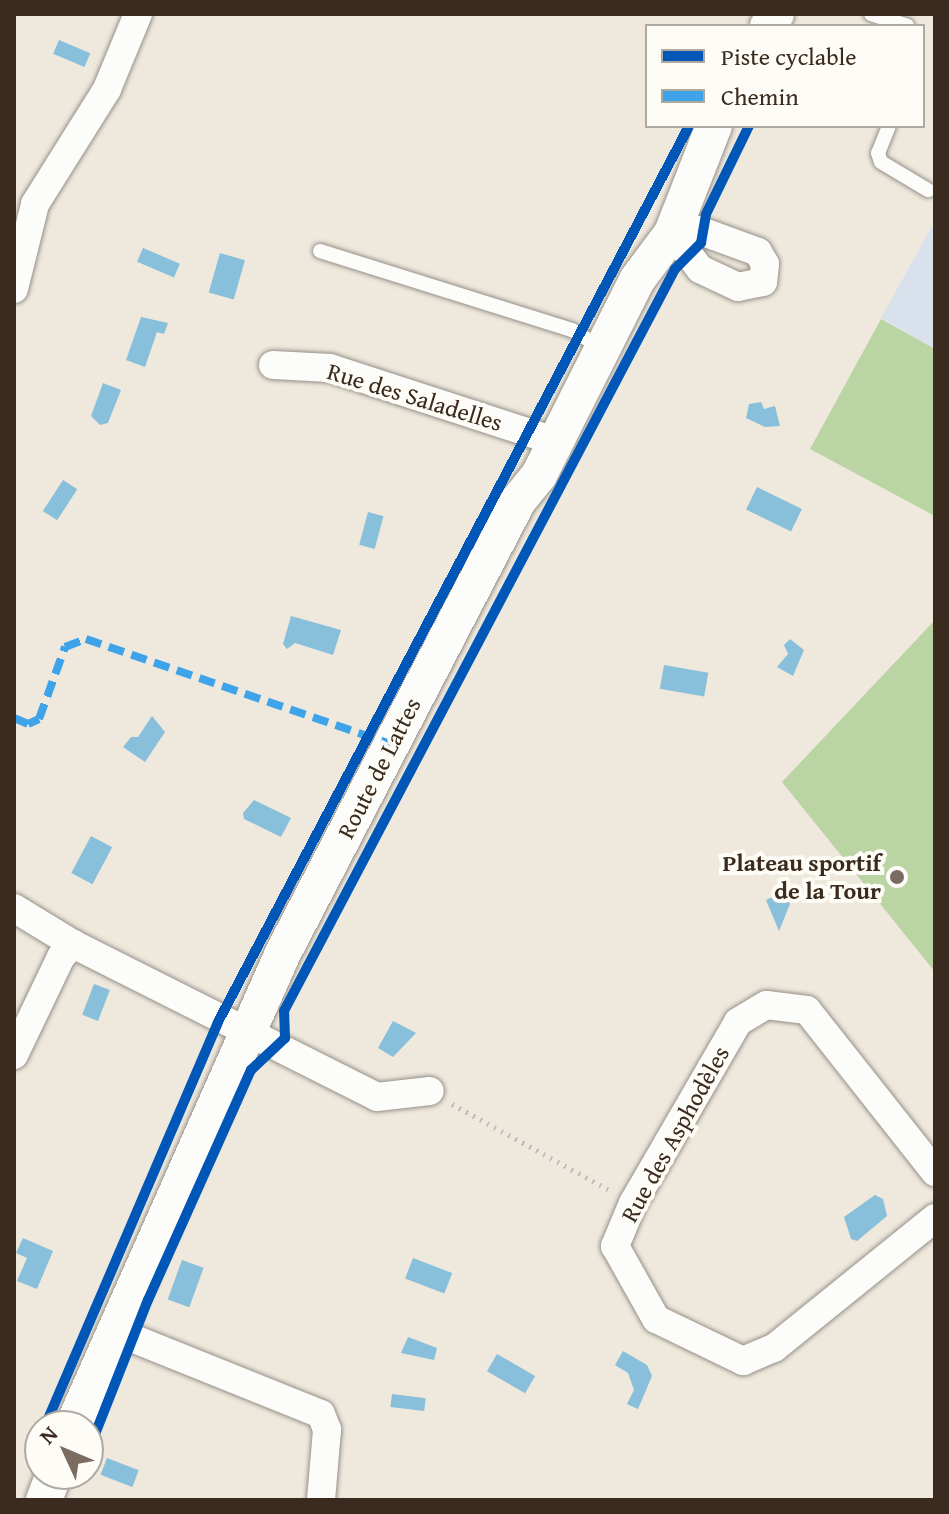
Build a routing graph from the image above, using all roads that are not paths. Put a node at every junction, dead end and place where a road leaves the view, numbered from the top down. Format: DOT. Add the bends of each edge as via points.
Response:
graph roads {
  1 [pos="138,14"];
  2 [pos="871,14"];
  3 [pos="901,24"];
  4 [pos="713,128"];
  5 [pos="888,128"];
  6 [pos="928,190"];
  7 [pos="320,251"];
  8 [pos="14,289"];
  9 [pos="602,349"];
  10 [pos="273,365"];
  11 [pos="555,441"];
  12 [pos="14,908"];
  13 [pos="73,944"];
  14 [pos="250,1030"];
  15 [pos="14,1055"];
  16 [pos="430,1091"];
  17 [pos="934,1169"];
  18 [pos="935,1218"];
  19 [pos="112,1330"];
  20 [pos="80,1410"];
  21 [pos="321,1500"];
  1 -- 8 [label="street" via="107,89 35,204"];
  2 -- 3 [label="lane"];
  4 -- 9 [label="street, Route de Lattes" via="672,233 645,265"];
  5 -- 6 [label="lane" via="878,153 881,162"];
  7 -- 9 [label="lane" via="572,330"];
  9 -- 11 [label="street, Route de Lattes"];
  10 -- 11 [label="street, Rue des Saladelles" via="330,368"];
  11 -- 14 [label="street, Route de Lattes" via="539,475 518,501 283,953"];
  12 -- 13 [label="street"];
  13 -- 14 [label="street"];
  13 -- 15 [label="street" via="61,957"];
  14 -- 16 [label="street" via="377,1097"];
  14 -- 19 [label="street, Route de Lattes"];
  17 -- 18 [label="street, Rue des Asphodèles" via="807,1010 766,1005 738,1022 633,1203 615,1246 656,1319 743,1361 774,1348"];
  19 -- 20 [label="street, Route de Lattes"];
  19 -- 21 [label="street" via="321,1414 327,1430"];
}
